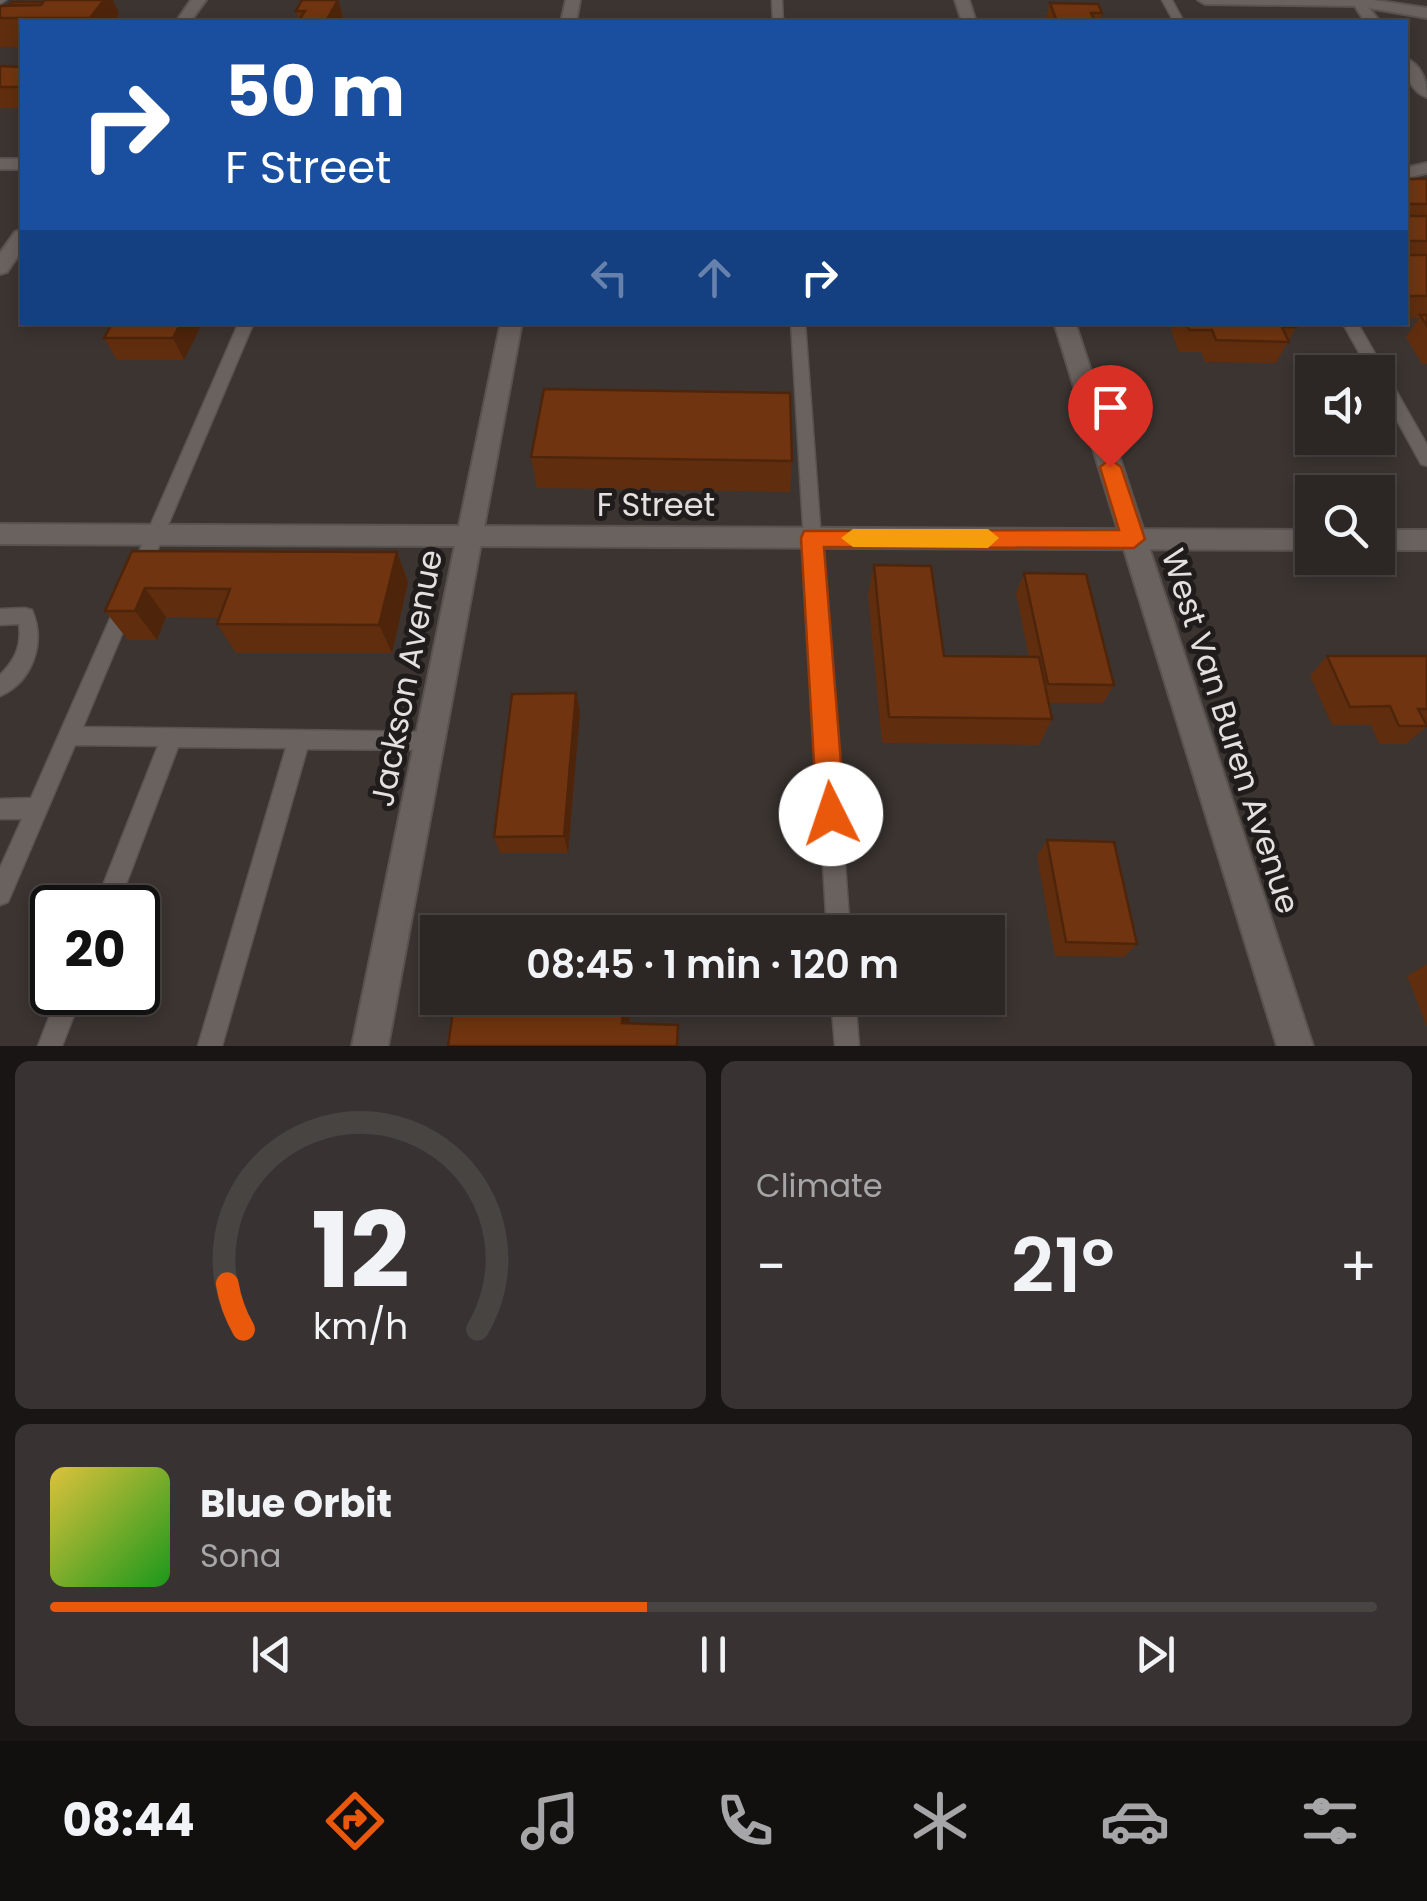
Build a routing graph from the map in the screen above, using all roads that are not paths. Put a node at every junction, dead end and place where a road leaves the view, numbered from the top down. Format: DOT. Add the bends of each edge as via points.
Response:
graph roads {
  1 [pos="1205,0"];
  2 [pos="1296,0"];
  3 [pos="1361,1"];
  4 [pos="1427,13"];
  5 [pos="1408,68"];
  6 [pos="1427,92"];
  7 [pos="20,239"];
  8 [pos="0,268"];
  9 [pos="246,325"];
  10 [pos="511,325"];
  11 [pos="798,325"];
  12 [pos="1065,325"];
  13 [pos="1350,325"];
  14 [pos="1367,355"];
  15 [pos="1395,404"];
  16 [pos="1427,460"];
  17 [pos="1,535"];
  18 [pos="156,535"];
  19 [pos="470,536"];
  20 [pos="812,538"];
  21 [pos="1134,539"];
  22 [pos="1295,540"];
  23 [pos="1395,540"];
  24 [pos="1427,540"];
  25 [pos="0,617"];
  26 [pos="0,687"];
  27 [pos="68,736"];
  28 [pos="172,737"];
  29 [pos="299,739"];
  30 [pos="430,741"];
  31 [pos="0,808"];
  32 [pos="37,808"];
  33 [pos="114,885"];
  34 [pos="0,894"];
  35 [pos="838,915"];
  36 [pos="62,1015"];
  37 [pos="844,1015"];
  38 [pos="50,1046"];
  39 [pos="210,1046"];
  40 [pos="370,1046"];
  41 [pos="846,1046"];
  42 [pos="1295,1046"];
  1 -- 2 [label="street"];
  2 -- 3 [label="street"];
  3 -- 4 [label="street"];
  5 -- 6 [label="street"];
  7 -- 8 [label="street"];
  9 -- 18 [label="lane"];
  10 -- 19 [label="street, Jackson Avenue"];
  11 -- 20 [label="lane"];
  12 -- 21 [label="street, West Van Buren Avenue"];
  13 -- 14 [label="lane"];
  15 -- 16 [label="lane"];
  17 -- 18 [label="street, F Street"];
  18 -- 19 [label="street, F Street"];
  18 -- 27 [label="lane"];
  19 -- 20 [label="street, F Street"];
  19 -- 30 [label="street, Jackson Avenue"];
  20 -- 21 [label="street, F Street"];
  20 -- 35 [label="lane"];
  21 -- 22 [label="street, F Street"];
  21 -- 42 [label="street, West Van Buren Avenue"];
  23 -- 24 [label="street"];
  25 -- 26 [label="lane" via="26,616 32,630 29,652"];
  27 -- 28 [label="lane"];
  27 -- 32 [label="lane"];
  28 -- 29 [label="lane"];
  28 -- 33 [label="lane"];
  29 -- 30 [label="lane"];
  29 -- 39 [label="lane"];
  30 -- 40 [label="street, Jackson Avenue"];
  31 -- 32 [label="lane"];
  32 -- 34 [label="lane"];
  36 -- 38 [label="lane"];
  37 -- 41 [label="lane"];
}
